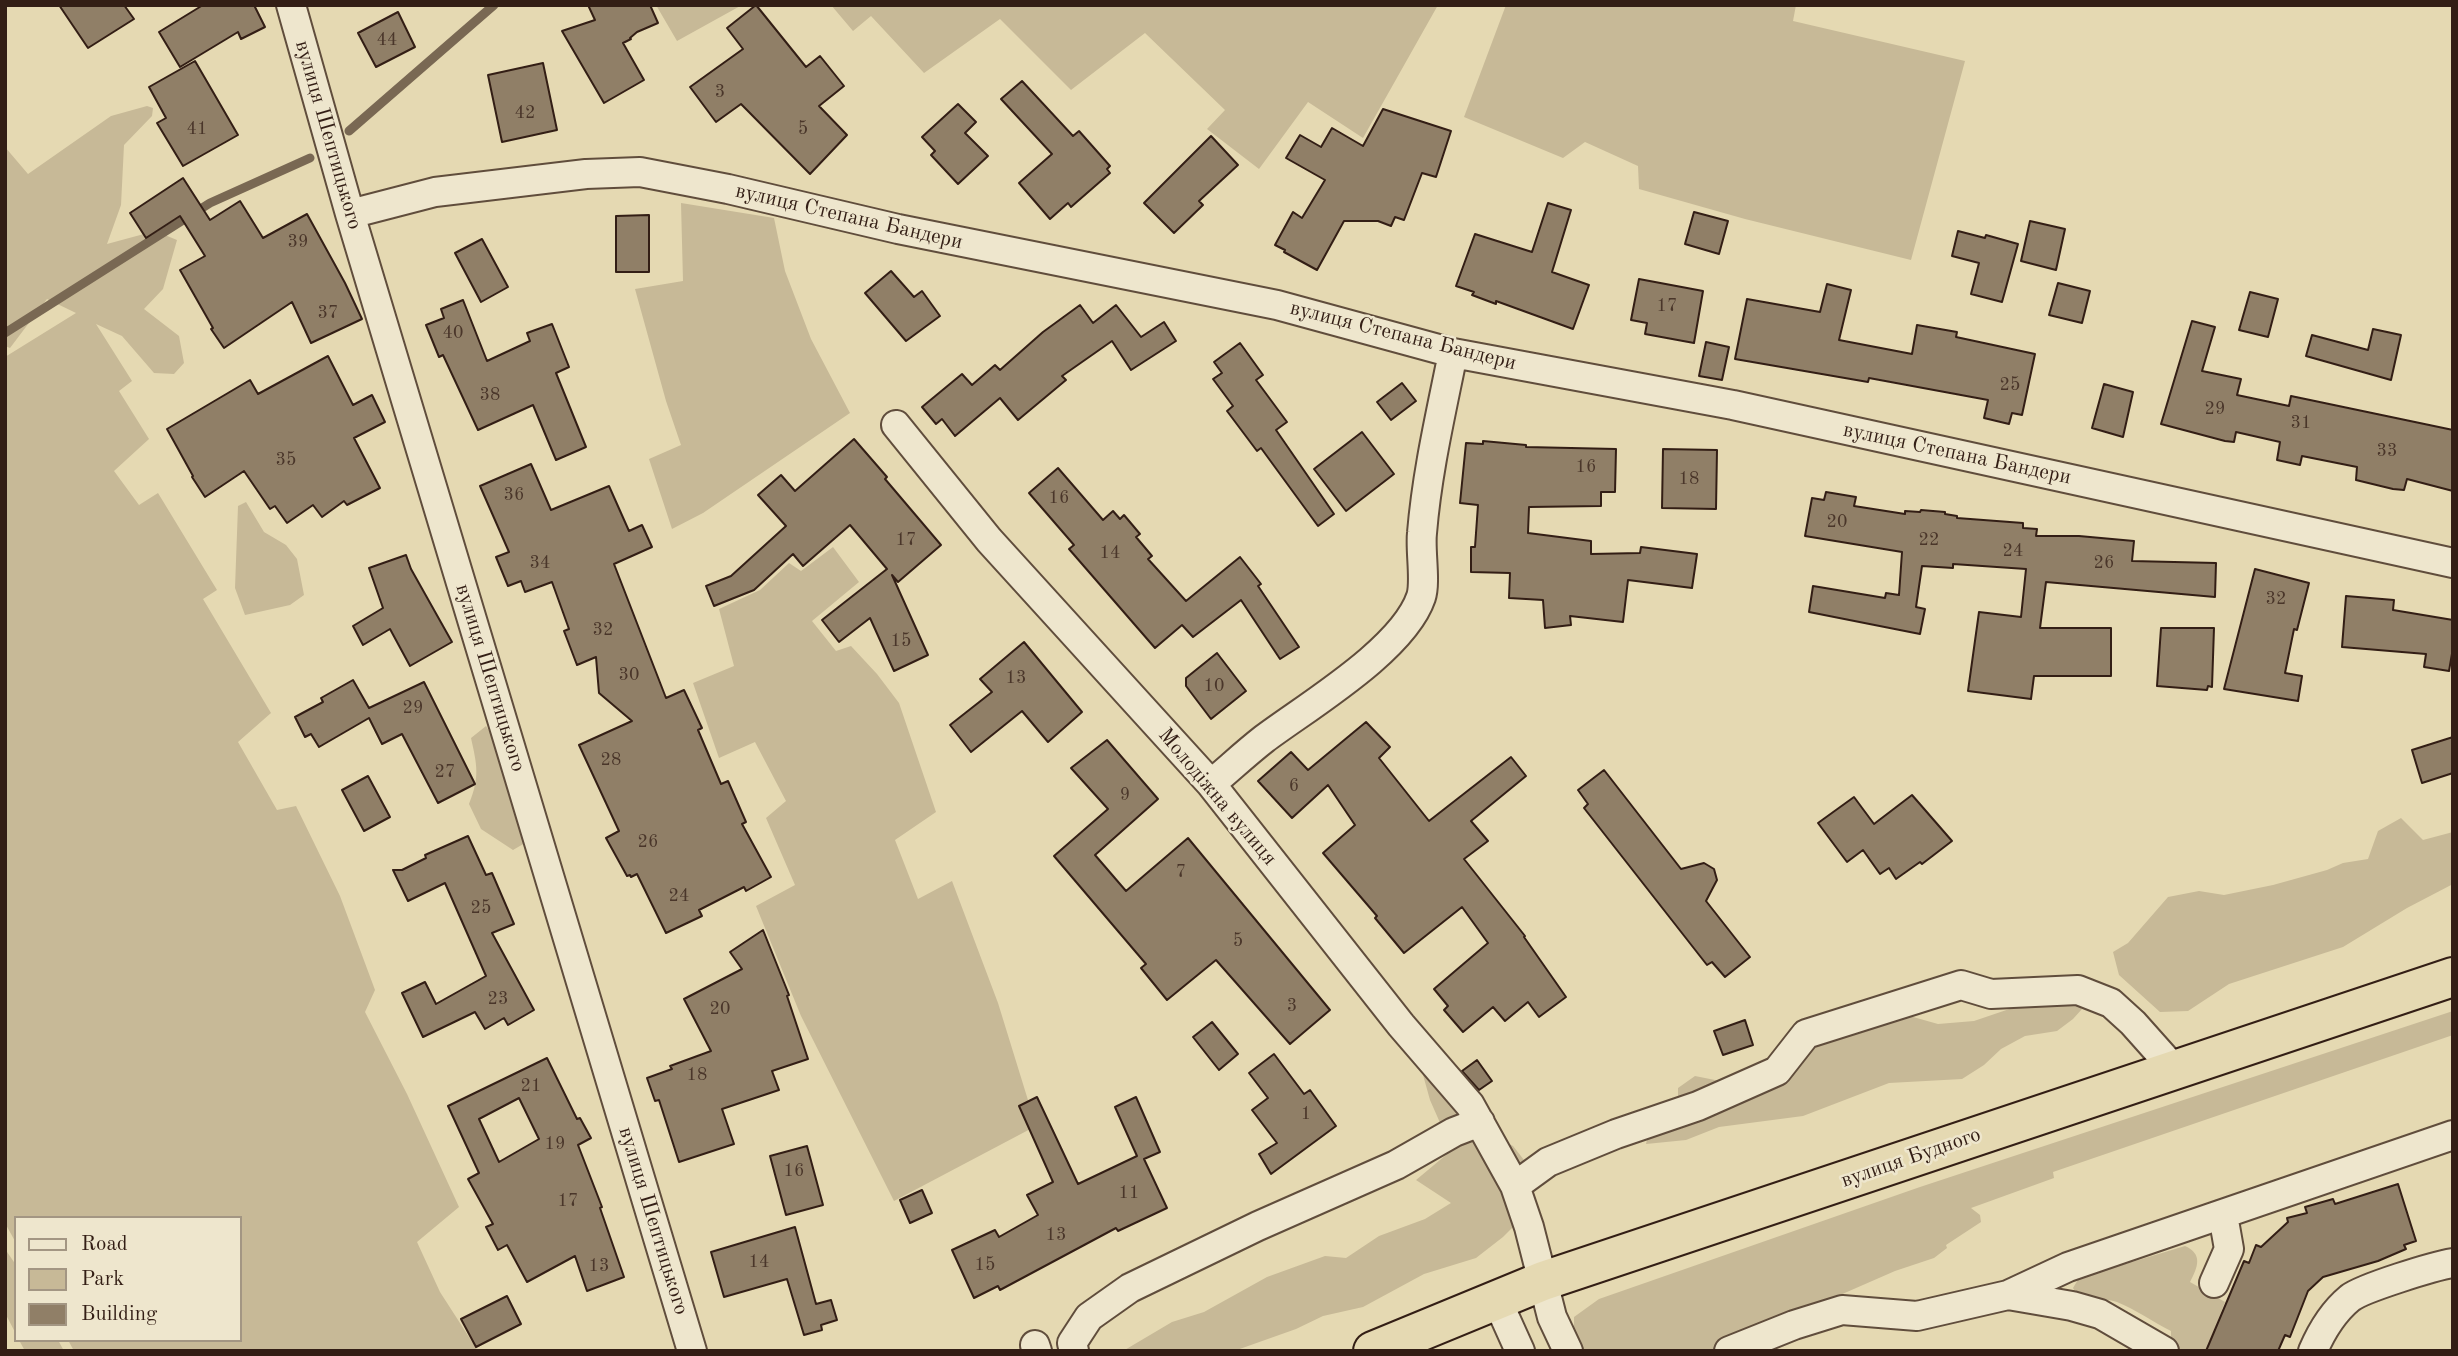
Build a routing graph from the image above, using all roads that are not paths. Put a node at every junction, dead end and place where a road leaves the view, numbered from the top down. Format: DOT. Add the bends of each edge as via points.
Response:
graph roads {
  1 [pos="291,5"];
  2 [pos="350,214"];
  3 [pos="1453,354"];
  4 [pos="896,425"];
  5 [pos="2453,563"];
  6 [pos="1211,784"];
  7 [pos="2453,976"];
  8 [pos="2174,1069"];
  9 [pos="1480,1122"];
  10 [pos="2453,1135"];
  11 [pos="1515,1186"];
  12 [pos="2223,1215"];
  13 [pos="2453,1263"];
  14 [pos="1543,1282"];
  15 [pos="2214,1283"];
  16 [pos="2008,1295"];
  17 [pos="1497,1300"];
  18 [pos="692,1351"];
  19 [pos="1074,1351"];
  20 [pos="1373,1351"];
  21 [pos="1520,1351"];
  22 [pos="1568,1351"];
  23 [pos="1729,1351"];
  24 [pos="2164,1351"];
  25 [pos="2313,1351"];
  1 -- 2 [label="street, вулиця Шептицького"];
  2 -- 3 [label="street, вулиця Степана Бандери" via="435,192 640,172 1277,305"];
  2 -- 18 [label="street, вулиця Шептицького"];
  3 -- 5 [label="street, вулиця Степана Бандери" via="1733,404"];
  3 -- 6 [label="street" via="1433,449 1422,534 1422,596 1406,624 1377,653"];
  4 -- 6 [label="street, Молодіжна вулиця" via="989,540"];
  6 -- 9 [label="street, Молодіжна вулиця"];
  7 -- 8 [label="highway, вулиця Будного"];
  8 -- 11 [label="street" via="2111,1003 2078,990 1991,994 1961,985 1807,1034 1777,1071 1548,1162"];
  8 -- 14 [label="highway, вулиця Будного"];
  9 -- 11 [label="street, Молодіжна вулиця"];
  9 -- 19 [label="street" via="1130,1288 1089,1317 1072,1343"];
  10 -- 12 [label="street"];
  11 -- 14 [label="street, Молодіжна вулиця"];
  12 -- 15 [label="street" via="2229,1249"];
  12 -- 16 [label="street" via="2068,1267"];
  13 -- 25 [label="street" via="2352,1296 2325,1325"];
  14 -- 17 [label="highway, вулиця Будного"];
  14 -- 22 [label="street, Молодіжна вулиця"];
  16 -- 23 [label="street" via="1917,1316 1842,1310"];
  16 -- 24 [label="street" via="2100,1314"];
  17 -- 20 [label="highway, вулиця Будного"];
  17 -- 21 [label="street"];
}
